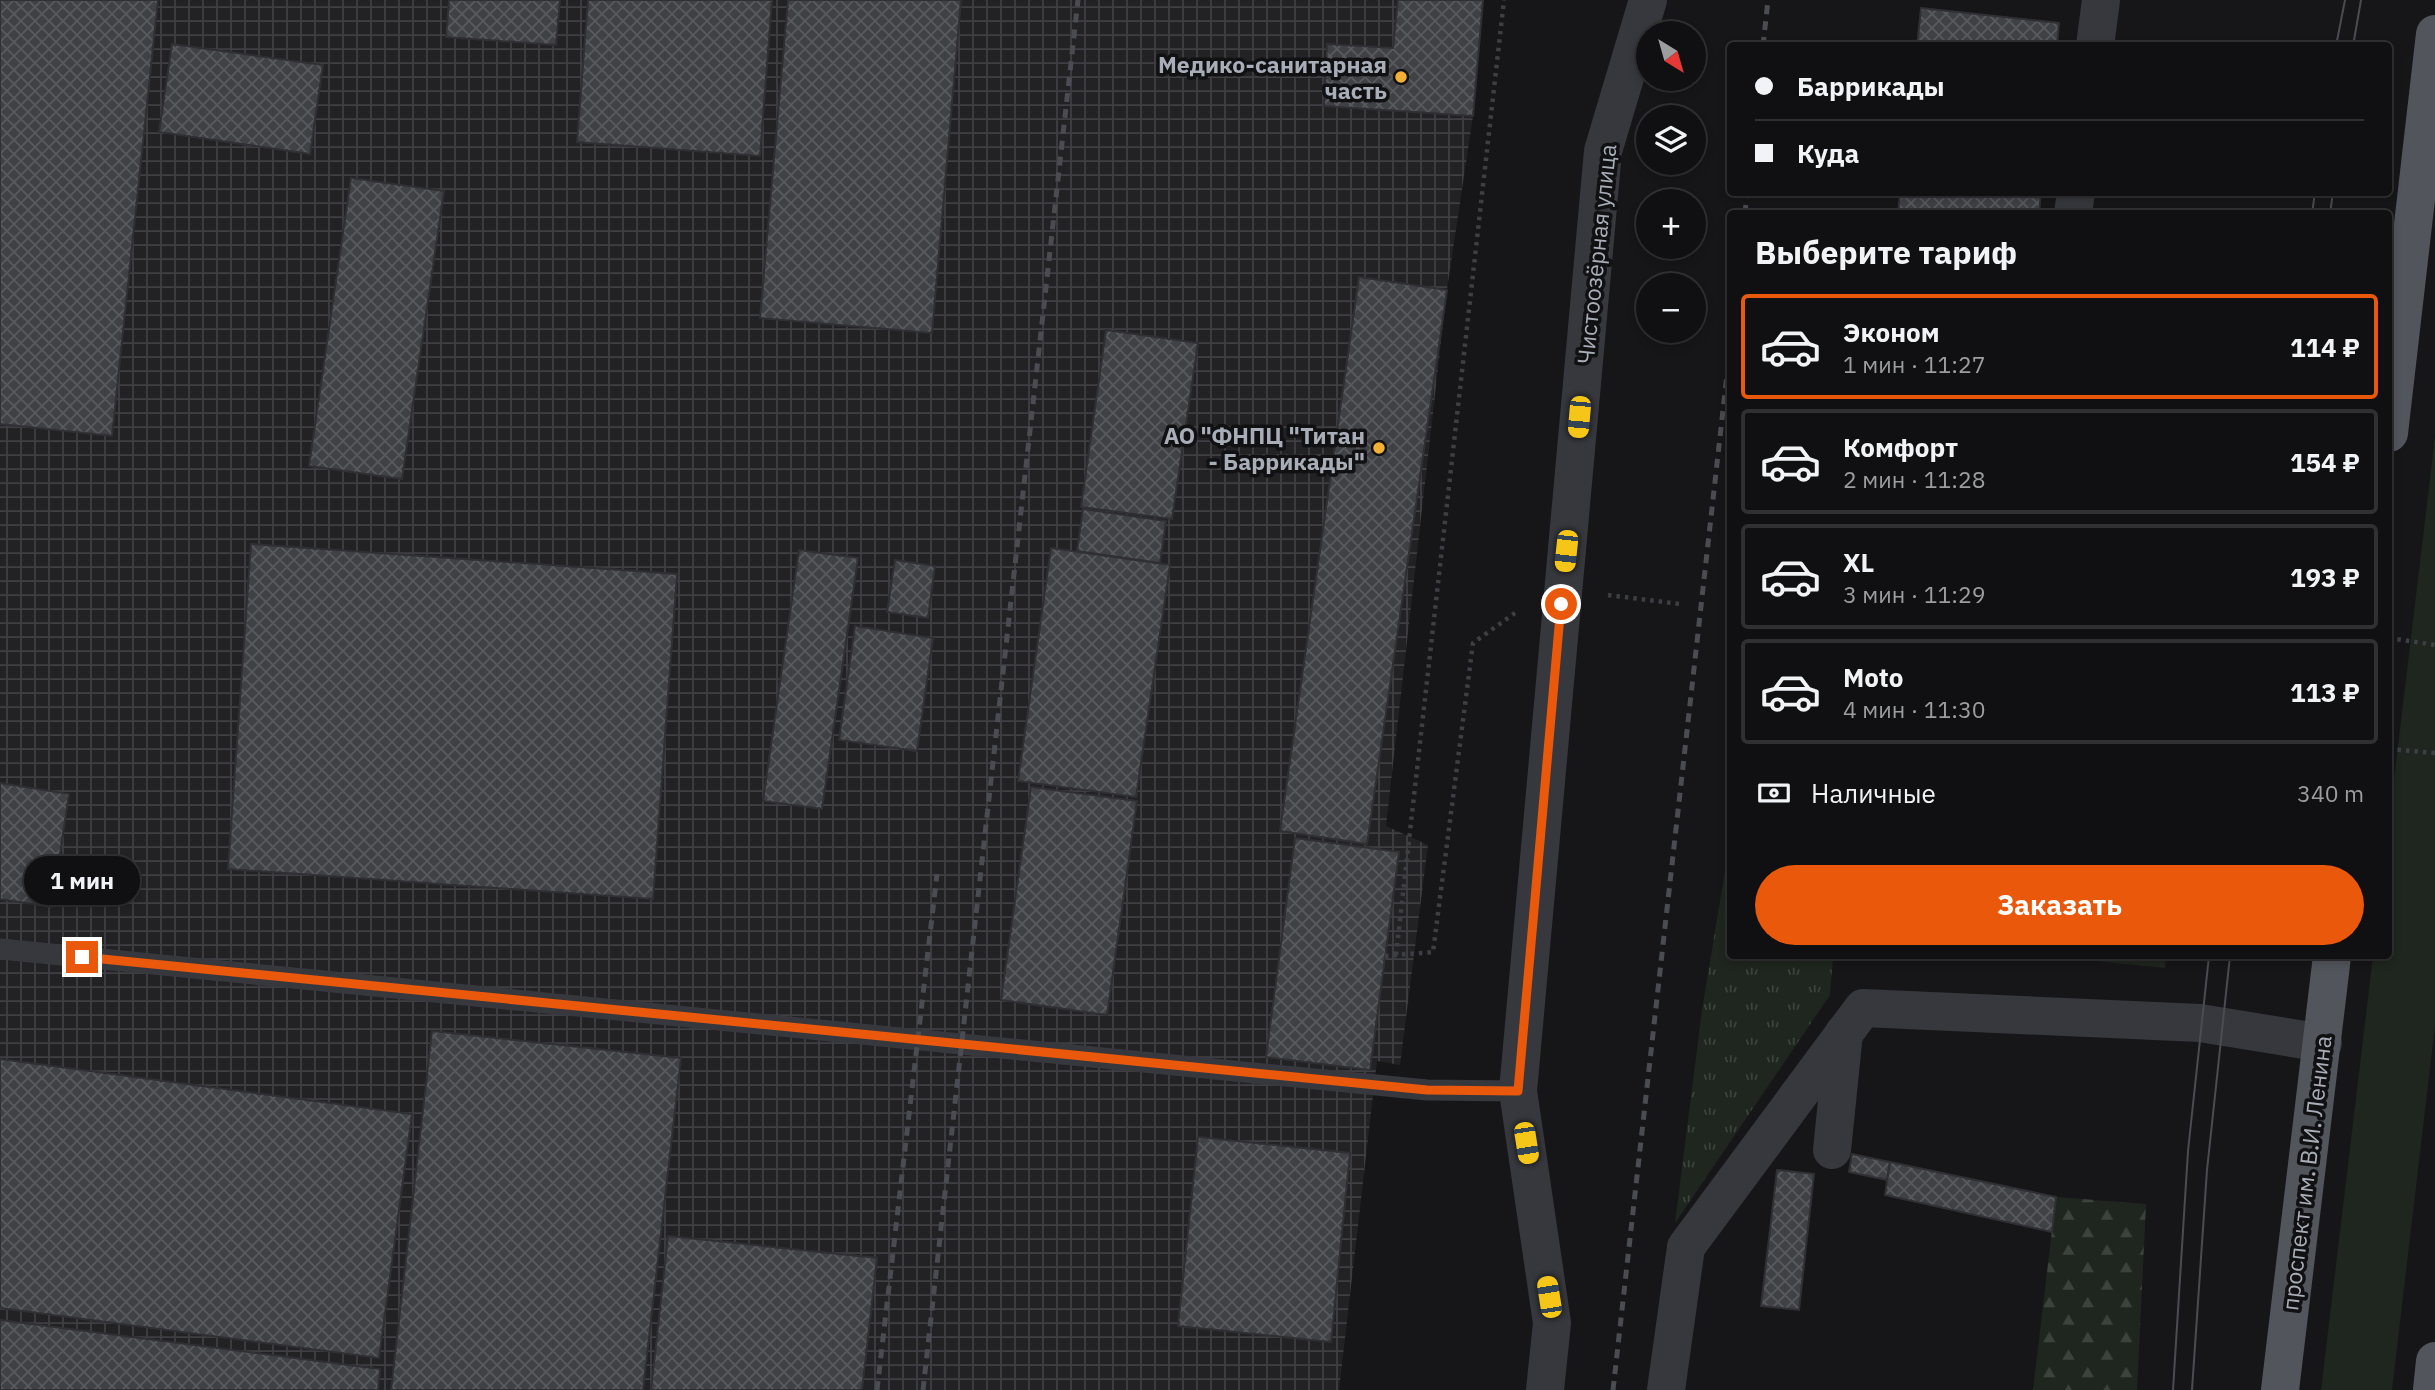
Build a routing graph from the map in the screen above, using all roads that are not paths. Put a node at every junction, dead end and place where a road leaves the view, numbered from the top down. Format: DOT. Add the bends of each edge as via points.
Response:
graph roads {
  1 [pos="1648,0"];
  2 [pos="2101,0"];
  3 [pos="2435,34"];
  4 [pos="2096,42"];
  5 [pos="2393,350"];
  6 [pos="2392,371"];
  7 [pos="0,949"];
  8 [pos="2332,959"];
  9 [pos="1844,1033"];
  10 [pos="2323,1043"];
  11 [pos="1518,1091"];
  12 [pos="1832,1150"];
  13 [pos="2435,1361"];
  14 [pos="1545,1390"];
  15 [pos="1667,1390"];
  16 [pos="2280,1390"];
  17 [pos="2431,1390"];
  1 -- 11 [label="street, Чистоозёрная улица" via="1603,151"];
  2 -- 4 [label="street"];
  3 -- 5 [label="main road"];
  5 -- 6 [label="main road"];
  7 -- 11 [label="lane" via="1427,1090"];
  8 -- 10 [label="main road, проспект им. В.И. Ленина"];
  9 -- 10 [label="street" via="1863,1008 2200,1023"];
  9 -- 12 [label="street"];
  9 -- 15 [label="street" via="1686,1247"];
  10 -- 16 [label="main road, проспект им. В.И. Ленина"];
  11 -- 14 [label="street, Чистоозёрная улица" via="1552,1323"];
  13 -- 17 [label="main road"];
}
